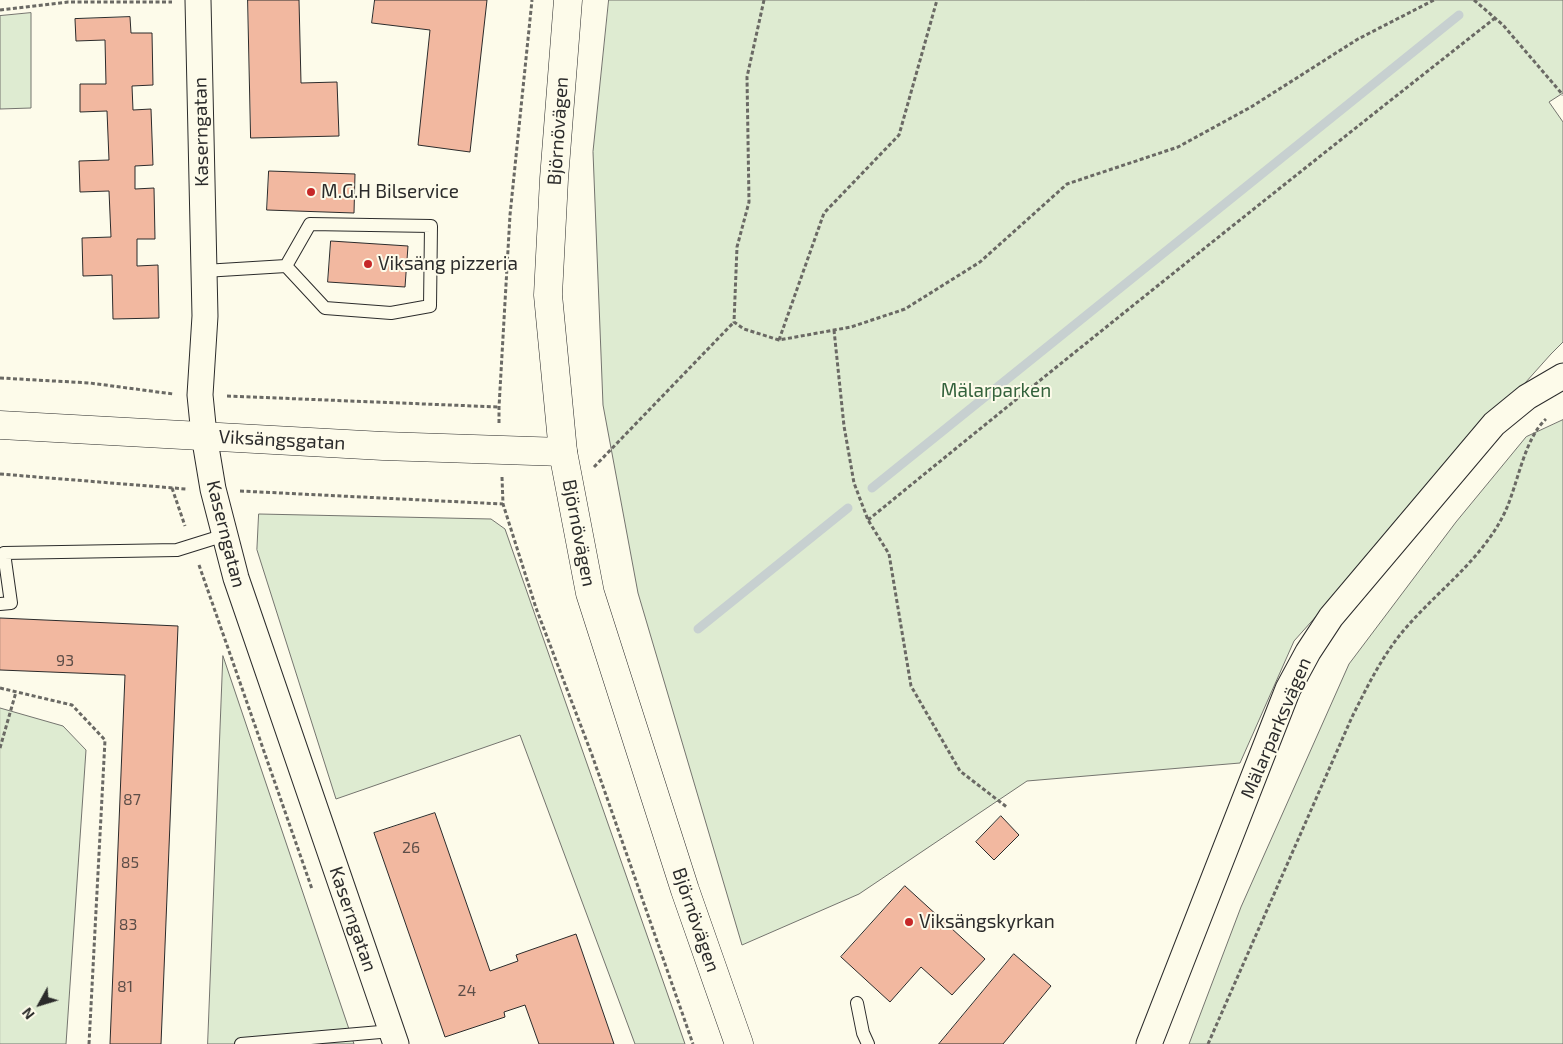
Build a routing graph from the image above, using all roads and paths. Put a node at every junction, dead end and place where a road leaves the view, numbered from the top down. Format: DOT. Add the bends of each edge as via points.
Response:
graph roads {
  1 [pos="568,0"];
  2 [pos="764,0"];
  3 [pos="937,0"];
  4 [pos="1434,0"];
  5 [pos="1474,0"];
  6 [pos="198,1"];
  7 [pos="0,10"];
  8 [pos="1495,18"];
  9 [pos="1563,95"];
  10 [pos="286,266"];
  11 [pos="204,271"];
  12 [pos="734,322"];
  13 [pos="834,330"];
  14 [pos="779,340"];
  15 [pos="1563,376"];
  16 [pos="0,378"];
  17 [pos="200,395"];
  18 [pos="499,407"];
  19 [pos="1548,417"];
  20 [pos="0,425"];
  21 [pos="204,435"];
  22 [pos="563,452"];
  23 [pos="592,469"];
  24 [pos="0,474"];
  25 [pos="172,488"];
  26 [pos="213,490"];
  27 [pos="503,504"];
  28 [pos="868,520"];
  29 [pos="225,535"];
  30 [pos="192,545"];
  31 [pos="0,604"];
  32 [pos="0,688"];
  33 [pos="16,692"];
  34 [pos="0,748"];
  35 [pos="1008,808"];
  36 [pos="313,893"];
  37 [pos="857,1003"];
  38 [pos="394,1038"];
  39 [pos="88,1044"];
  40 [pos="241,1044"];
  41 [pos="739,1044"];
  42 [pos="868,1044"];
  43 [pos="1149,1044"];
  44 [pos="1208,1044"];
  1 -- 22 [label="main road, Björnövägen" via="548,294"];
  2 -- 12 [label="path" via="747,77 749,202 737,247"];
  3 -- 14 [label="path" via="899,135 824,213"];
  4 -- 13 [label="path" via="1358,39 1251,107 1178,147 1066,184 980,262 905,309"];
  5 -- 8 [label="path"];
  6 -- 7 [label="path" via="68,2"];
  6 -- 11 [label="street, Kaserngatan"];
  8 -- 9 [label="path"];
  8 -- 28 [label="path" via="1080,347"];
  10 -- 10 [label="lane" via="325,308 391,313 430,306 431,226 310,224"];
  10 -- 11 [label="lane"];
  11 -- 17 [label="street, Kaserngatan"];
  12 -- 14 [label="path" via="744,329"];
  12 -- 23 [label="path"];
  13 -- 14 [label="path"];
  13 -- 28 [label="path" via="844,426 854,483"];
  15 -- 43 [label="street, Mälarparksvägen" via="1527,397 1494,424 1357,584 1308,652 1288,689"];
  16 -- 17 [label="path" via="90,383"];
  17 -- 18 [label="path"];
  17 -- 21 [label="street, Kaserngatan"];
  19 -- 44 [label="path" via="1532,438 1505,511 1490,537 1473,560 1405,629 1372,678"];
  20 -- 21 [label="main road, Viksängsgatan"];
  21 -- 22 [label="main road, Viksängsgatan" via="383,446"];
  21 -- 26 [label="street, Kaserngatan"];
  22 -- 41 [label="main road, Björnövägen" via="590,593 685,890"];
  24 -- 25 [label="path"];
  25 -- 26 [label="path"];
  25 -- 30 [label="path"];
  26 -- 27 [label="path"];
  26 -- 29 [label="street, Kaserngatan"];
  28 -- 35 [label="path" via="889,554 911,686 960,771"];
  29 -- 30 [label="lane"];
  29 -- 38 [label="street, Kaserngatan" via="236,578"];
  30 -- 31 [label="lane" via="177,550 4,552 11,603"];
  30 -- 36 [label="path"];
  32 -- 33 [label="path"];
  33 -- 34 [label="path"];
  33 -- 39 [label="path" via="72,705 105,740"];
  37 -- 42 [label="lane" via="862,1033"];
  38 -- 40 [label="lane"];
}
